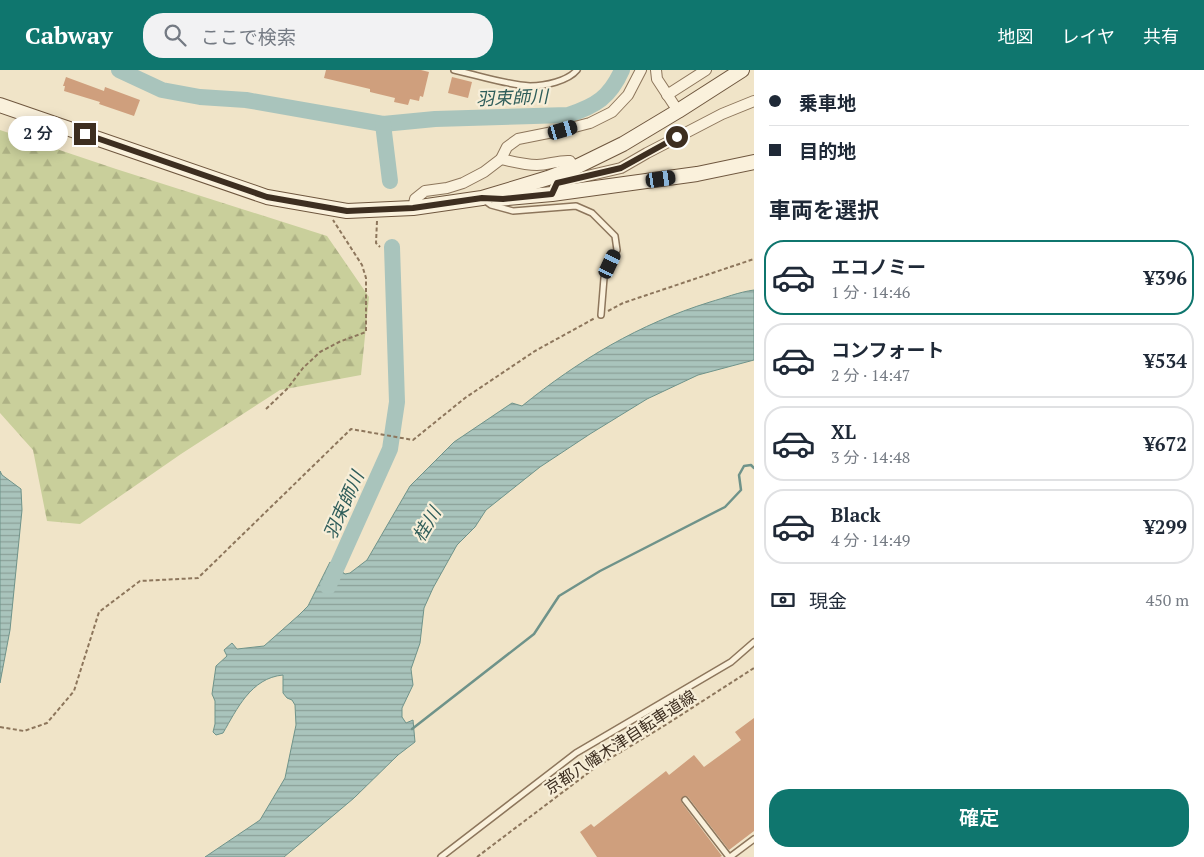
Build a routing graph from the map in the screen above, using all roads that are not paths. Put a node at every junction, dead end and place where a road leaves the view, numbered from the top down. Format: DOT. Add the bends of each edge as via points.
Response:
graph roads {
  1 [pos="454,70"];
  2 [pos="577,70"];
  3 [pos="641,70"];
  4 [pos="656,70"];
  5 [pos="706,70"];
  6 [pos="742,70"];
  7 [pos="667,95"];
  8 [pos="754,101"];
  9 [pos="0,105"];
  10 [pos="678,111"];
  11 [pos="501,159"];
  12 [pos="754,162"];
  13 [pos="574,168"];
  14 [pos="552,194"];
  15 [pos="482,198"];
  16 [pos="413,208"];
  17 [pos="601,315"];
  18 [pos="754,642"];
  19 [pos="686,800"];
  20 [pos="754,839"];
  21 [pos="441,857"];
  22 [pos="730,857"];
  1 -- 2 [label="lane" via="531,86 553,83"];
  3 -- 11 [label="street" via="628,95 612,112 590,123 518,139 507,147"];
  4 -- 7 [label="street" via="657,80"];
  5 -- 7 [label="street"];
  6 -- 10 [label="street"];
  7 -- 10 [label="street"];
  8 -- 14 [label="street" via="722,114 621,168 557,183"];
  9 -- 16 [label="street" via="267,197 347,211"];
  10 -- 13 [label="street" via="623,144"];
  11 -- 13 [label="street" via="538,165 564,160 570,161"];
  11 -- 16 [label="street" via="463,183 425,191 415,199"];
  12 -- 14 [label="street" via="697,174"];
  13 -- 15 [label="street"];
  14 -- 15 [label="street"];
  15 -- 16 [label="street"];
  15 -- 17 [label="lane" via="491,205 513,211 576,206 592,213 614,236 617,250 604,278"];
  18 -- 21 [label="lane" via="731,662 576,753"];
  19 -- 22 [label="lane"];
  20 -- 22 [label="lane"];
}
